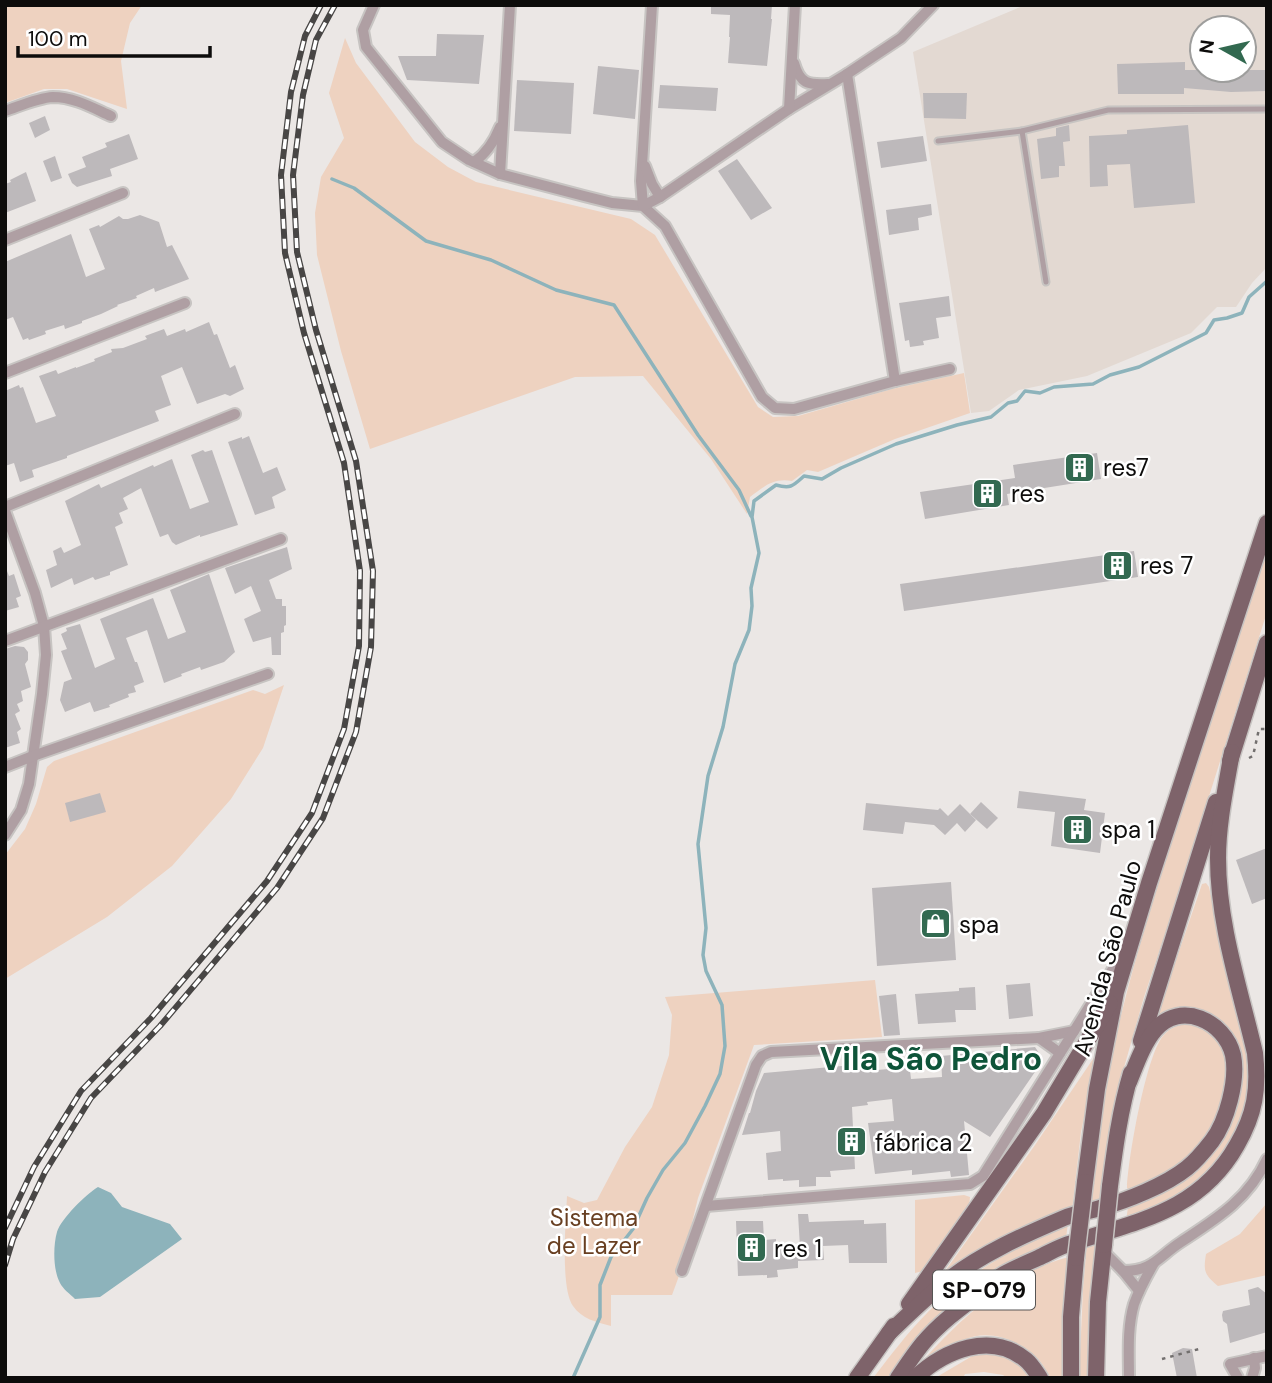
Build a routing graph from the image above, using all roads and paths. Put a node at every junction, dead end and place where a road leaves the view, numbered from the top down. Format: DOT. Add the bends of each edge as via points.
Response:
graph roads {
  1 [pos="374,5"];
  2 [pos="510,5"];
  3 [pos="652,5"];
  4 [pos="795,5"];
  5 [pos="933,5"];
  6 [pos="792,57"];
  7 [pos="847,74"];
  8 [pos="830,84"];
  9 [pos="789,109"];
  10 [pos="1267,109"];
  11 [pos="5,111"];
  12 [pos="111,116"];
  13 [pos="504,117"];
  14 [pos="1022,131"];
  15 [pos="938,141"];
  16 [pos="643,157"];
  17 [pos="474,162"];
  18 [pos="500,174"];
  19 [pos="122,192"];
  20 [pos="660,197"];
  21 [pos="643,206"];
  22 [pos="5,240"];
  23 [pos="1046,282"];
  24 [pos="185,303"];
  25 [pos="950,369"];
  26 [pos="5,373"];
  27 [pos="895,381"];
  28 [pos="235,414"];
  29 [pos="5,509"];
  30 [pos="1267,523"];
  31 [pos="281,540"];
  32 [pos="44,626"];
  33 [pos="5,641"];
  34 [pos="1267,643"];
  35 [pos="268,674"];
  36 [pos="1267,729"];
  37 [pos="1233,752"];
  38 [pos="33,756"];
  39 [pos="1249,758"];
  40 [pos="5,767"];
  41 [pos="5,835"];
  42 [pos="1117,980"];
  43 [pos="1074,1031"];
  44 [pos="1039,1038"];
  45 [pos="1060,1053"];
  46 [pos="1129,1082"];
  47 [pos="1267,1159"];
  48 [pos="706,1206"];
  49 [pos="1101,1244"];
  50 [pos="1154,1263"];
  51 [pos="682,1271"];
  52 [pos="1123,1271"];
  53 [pos="1139,1291"];
  54 [pos="889,1333"];
  55 [pos="1199,1349"];
  56 [pos="1267,1356"];
  57 [pos="1162,1359"];
  58 [pos="1254,1359"];
  59 [pos="857,1378"];
  60 [pos="898,1378"];
  61 [pos="915,1378"];
  62 [pos="1040,1378"];
  63 [pos="1071,1378"];
  64 [pos="1096,1378"];
  65 [pos="1129,1378"];
  66 [pos="1238,1378"];
  67 [pos="1252,1378"];
  1 -- 17 [label="street" via="363,30 366,47 442,142"];
  2 -- 13 [label="street"];
  3 -- 16 [label="street"];
  4 -- 6 [label="street"];
  5 -- 7 [label="street" via="901,38"];
  6 -- 8 [label="street" via="797,75 804,81"];
  6 -- 9 [label="street"];
  7 -- 8 [label="street"];
  7 -- 27 [label="street"];
  8 -- 9 [label="street"];
  9 -- 20 [label="street"];
  10 -- 14 [label="lane" via="1108,110"];
  11 -- 12 [label="street" via="53,97"];
  13 -- 17 [label="street" via="495,140"];
  13 -- 18 [label="street"];
  14 -- 15 [label="lane"];
  14 -- 23 [label="lane"];
  16 -- 20 [label="street"];
  16 -- 21 [label="street"];
  17 -- 18 [label="street"];
  18 -- 21 [label="street" via="612,203"];
  19 -- 22 [label="street"];
  20 -- 21 [label="street"];
  21 -- 27 [label="street" via="665,226 762,397 775,408 794,409"];
  24 -- 26 [label="street"];
  25 -- 27 [label="street"];
  28 -- 29 [label="street"];
  29 -- 32 [label="street"];
  30 -- 42 [label="main road, Avenida São Paulo"];
  31 -- 32 [label="street"];
  32 -- 33 [label="street"];
  32 -- 38 [label="street" via="45,668"];
  34 -- 37 [label="main road"];
  35 -- 38 [label="street"];
  36 -- 39 [label="path" via="1259,729"];
  37 -- 46 [label="main road"];
  37 -- 49 [label="main road, SP-079" via="1220,828 1219,875 1224,920 1255,1053 1257,1092 1252,1114 1229,1161 1213,1180 1161,1213 1120,1229"];
  38 -- 40 [label="street"];
  38 -- 41 [label="street" via="21,810"];
  42 -- 43 [label="street"];
  42 -- 54 [label="main road, SP-079" via="1044,1113"];
  42 -- 63 [label="main road, Avenida São Paulo, bridge" via="1097,1089 1076,1258"];
  43 -- 44 [label="street"];
  43 -- 45 [label="street"];
  44 -- 45 [label="street"];
  44 -- 48 [label="street" via="762,1056"];
  45 -- 48 [label="street" via="982,1176 970,1184"];
  46 -- 49 [label="main road, bridge"];
  46 -- 54 [label="main road, SP-079" via="1156,1028 1179,1017 1192,1016 1215,1026 1233,1055 1231,1096 1224,1118 1213,1139 1187,1168 1164,1183 1074,1214 986,1254 947,1280"];
  47 -- 50 [label="street" via="1255,1180 1223,1215"];
  48 -- 51 [label="street"];
  49 -- 52 [label="street"];
  49 -- 60 [label="main road, SP-079" via="1068,1244 1003,1275 922,1344"];
  49 -- 64 [label="main road"];
  50 -- 52 [label="street" via="1141,1270"];
  50 -- 53 [label="street"];
  52 -- 53 [label="street"];
  53 -- 65 [label="street" via="1130,1322"];
  54 -- 59 [label="main road, SP-079"];
  55 -- 57 [label="path"];
  56 -- 58 [label="street"];
  58 -- 66 [label="street" via="1230,1364"];
  58 -- 67 [label="street"];
  61 -- 62 [label="main road, SP-079" via="954,1351 982,1344 1007,1349 1027,1361"];
}
